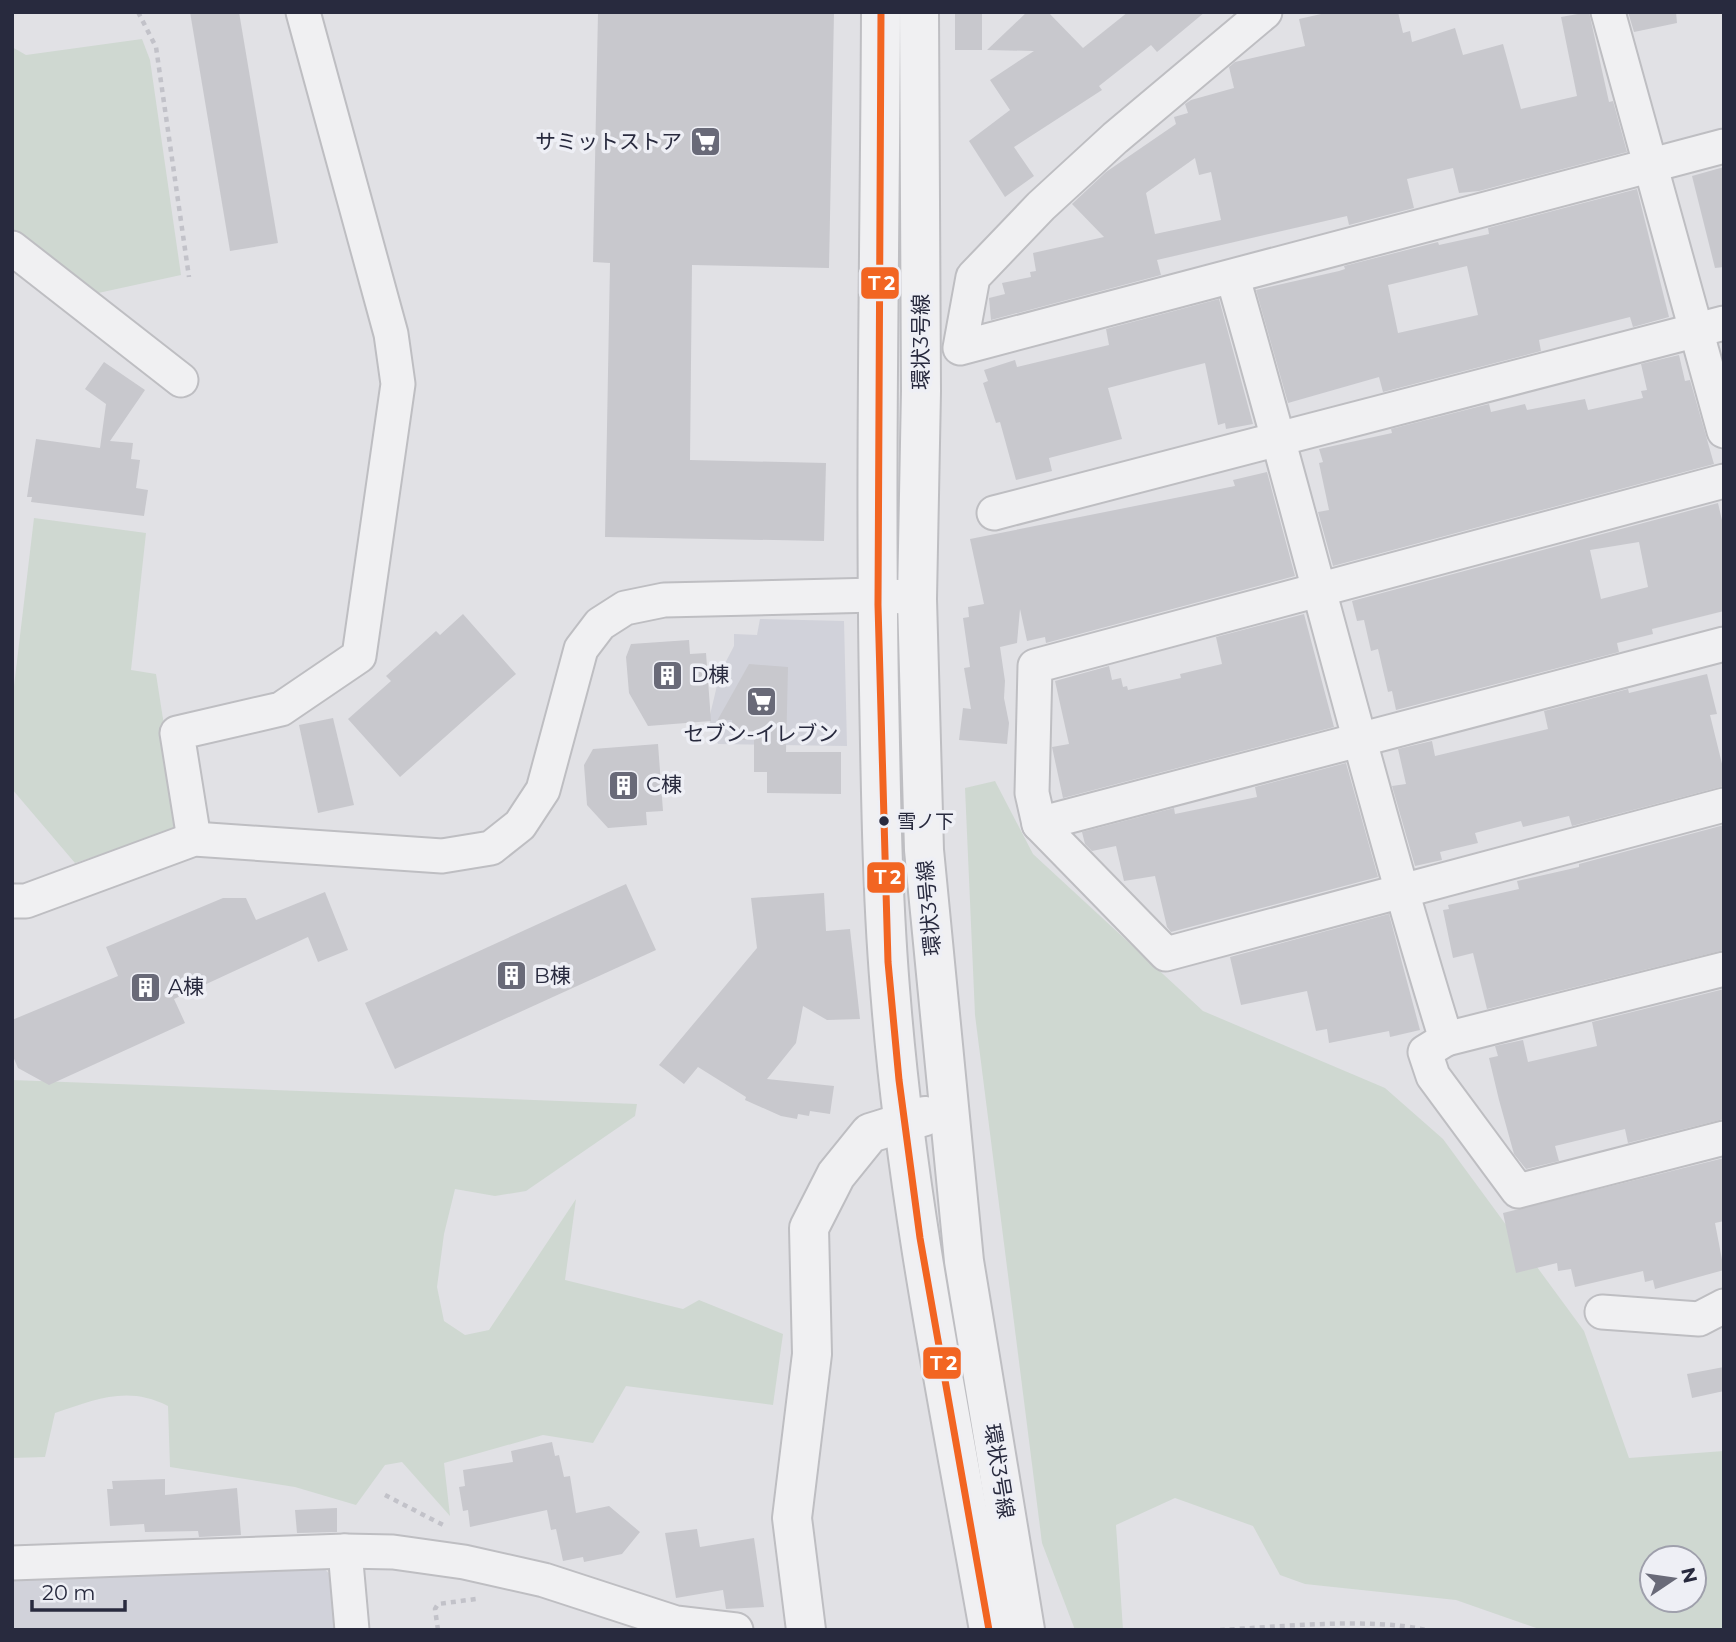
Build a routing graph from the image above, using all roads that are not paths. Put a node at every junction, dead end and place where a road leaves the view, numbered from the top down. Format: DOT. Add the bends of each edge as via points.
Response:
graph roads {
  1 [pos="303,12"];
  2 [pos="881,12"];
  3 [pos="919,12"];
  4 [pos="1265,12"];
  5 [pos="1608,12"];
  6 [pos="1724,146"];
  7 [pos="1649,166"];
  8 [pos="12,248"];
  9 [pos="1233,278"];
  10 [pos="1711,327"];
  11 [pos="181,380"];
  12 [pos="1724,431"];
  13 [pos="1280,439"];
  14 [pos="1724,481"];
  15 [pos="994,513"];
  16 [pos="1320,590"];
  17 [pos="877,595"];
  18 [pos="917,599"];
  19 [pos="1724,644"];
  20 [pos="1359,740"];
  21 [pos="1724,805"];
  22 [pos="1039,824"];
  23 [pos="194,839"];
  24 [pos="1400,890"];
  25 [pos="12,901"];
  26 [pos="1724,968"];
  27 [pos="1446,1039"];
  28 [pos="947,1109"];
  29 [pos="902,1123"];
  30 [pos="1724,1138"];
  31 [pos="1724,1306"];
  32 [pos="1602,1312"];
  33 [pos="345,1551"];
  34 [pos="12,1563"];
  35 [pos="626,1618"];
  36 [pos="352,1630"];
  37 [pos="736,1630"];
  38 [pos="806,1630"];
  39 [pos="989,1630"];
  40 [pos="1025,1630"];
  1 -- 23 [label="street" via="391,334 398,384 359,656 281,709 177,733"];
  2 -- 17 [label="street, 環状3号線"];
  3 -- 18 [label="street, 環状3号線"];
  4 -- 9 [label="street" via="1105,146 973,277 960,348"];
  5 -- 7 [label="street"];
  6 -- 7 [label="street"];
  7 -- 9 [label="street"];
  7 -- 10 [label="street"];
  8 -- 11 [label="street"];
  9 -- 13 [label="street"];
  10 -- 12 [label="street"];
  10 -- 13 [label="street"];
  13 -- 15 [label="street"];
  13 -- 16 [label="street"];
  14 -- 16 [label="street"];
  16 -- 20 [label="street"];
  16 -- 22 [label="street" via="1035,666 1032,793"];
  17 -- 18 [label="street"];
  17 -- 23 [label="street" via="664,600 625,608 600,624 581,649 542,790 520,825 491,848 442,856"];
  17 -- 29 [label="street, 環状3号線" via="882,861"];
  18 -- 28 [label="street, 環状3号線" via="924,850"];
  19 -- 20 [label="street"];
  20 -- 22 [label="street"];
  20 -- 24 [label="street"];
  21 -- 24 [label="street"];
  22 -- 24 [label="street" via="1167,954"];
  23 -- 25 [label="street" via="26,901"];
  24 -- 27 [label="street"];
  26 -- 27 [label="street"];
  27 -- 30 [label="street" via="1425,1052 1433,1076 1518,1191"];
  28 -- 29 [label="street"];
  28 -- 40 [label="street, 環状3号線" via="964,1261"];
  29 -- 38 [label="street" via="870,1133 836,1175 809,1228 812,1354 792,1518"];
  29 -- 39 [label="street, 環状3号線" via="925,1281"];
  31 -- 32 [label="street" via="1699,1319"];
  33 -- 34 [label="street"];
  33 -- 35 [label="street" via="464,1562 544,1580"];
  33 -- 36 [label="street"];
  35 -- 37 [label="street"];
}
